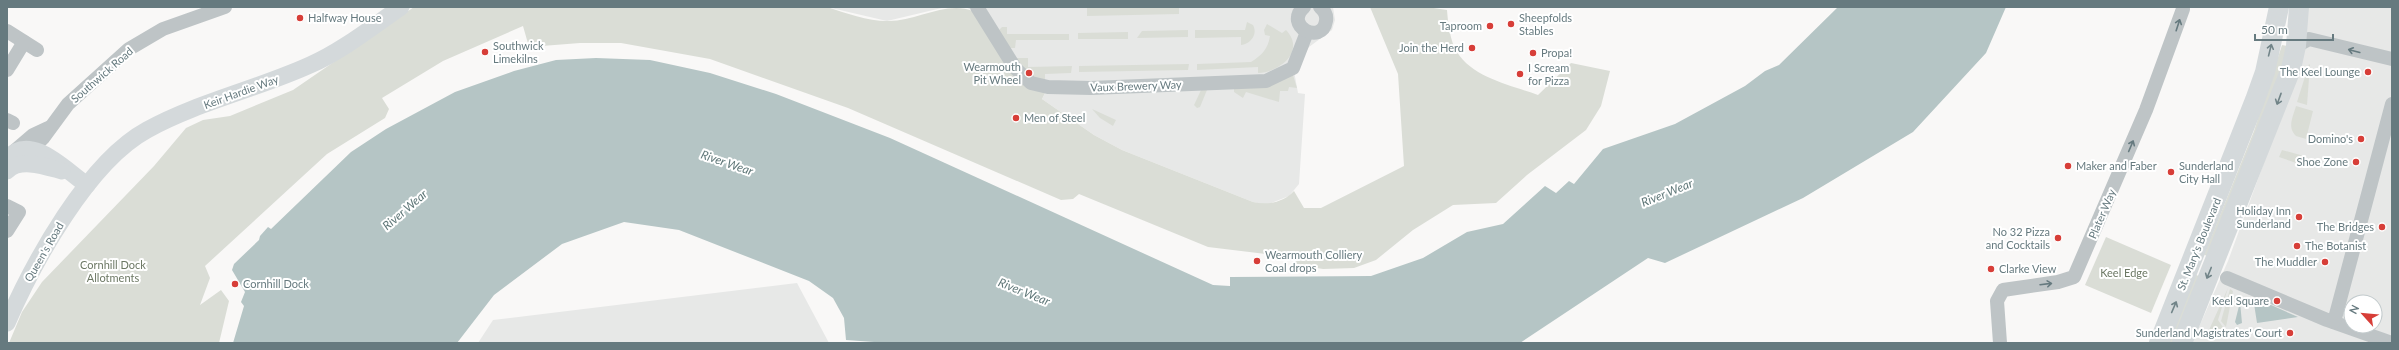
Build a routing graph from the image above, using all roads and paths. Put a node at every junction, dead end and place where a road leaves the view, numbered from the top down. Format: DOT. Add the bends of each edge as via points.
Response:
graph roads {
  1 [pos="225,7"];
  2 [pos="401,7"];
  3 [pos="977,7"];
  4 [pos="1304,7"];
  5 [pos="1320,7"];
  6 [pos="2279,7"];
  7 [pos="2299,7"];
  8 [pos="2183,9"];
  9 [pos="7,31"];
  10 [pos="1307,32"];
  11 [pos="24,42"];
  12 [pos="2296,46"];
  13 [pos="37,50"];
  14 [pos="2392,60"];
  15 [pos="7,70"];
  16 [pos="2392,104"];
  17 [pos="52,125"];
  18 [pos="32,150"];
  19 [pos="9,163"];
  20 [pos="70,174"];
  21 [pos="88,184"];
  22 [pos="7,206"];
  23 [pos="7,231"];
  24 [pos="2227,278"];
  25 [pos="2334,322"];
  26 [pos="7,323"];
  27 [pos="2343,325"];
  28 [pos="2354,334"];
  29 [pos="2367,334"];
  30 [pos="2000,343"];
  31 [pos="2158,343"];
  32 [pos="2182,343"];
  33 [pos="2359,343"];
  34 [pos="2392,343"];
  1 -- 17 [label="street, Southwick Road" via="163,29 129,49 68,104"];
  2 -- 21 [label="main road, Keir Hardie Way" via="312,65 193,109 146,130 126,145"];
  3 -- 10 [label="street, Vaux Brewery Way" via="1015,68 1031,83 1048,87 1099,88 1266,81 1293,68"];
  4 -- 10 [label="street" via="1299,15 1299,23"];
  5 -- 10 [label="street" via="1326,15 1326,24 1316,32"];
  31 -- 6 [label="highway, St. Mary's Boulevard, one-way" via="2192,264 2255,100 2265,72"];
  7 -- 12 [label="highway, St. Mary's Boulevard"];
  30 -- 8 [label="street, Plater Way, one-way" via="1997,301 2003,290 2058,282 2074,277 2146,110"];
  9 -- 11 [label="street"];
  11 -- 13 [label="street"];
  11 -- 15 [label="street"];
  14 -- 12 [label="street, one-way" via="2309,39"];
  12 -- 32 [label="highway, St. Mary's Boulevard, one-way" via="2291,69"];
  16 -- 25 [label="street"];
  17 -- 18 [label="street, Southwick Road"];
  17 -- 19 [label="street, Southwick Road" via="33,135"];
  18 -- 19 [label="main road"];
  18 -- 20 [label="main road" via="42,152"];
  19 -- 20 [label="main road" via="34,164"];
  20 -- 21 [label="main road"];
  21 -- 26 [label="main road, Queen's Road" via="42,252"];
  22 -- 23 [label="street" via="19,212"];
  24 -- 25 [label="street"];
  25 -- 27 [label="street"];
  28 -- 33 [label="street"];
  29 -- 34 [label="street"];
}
